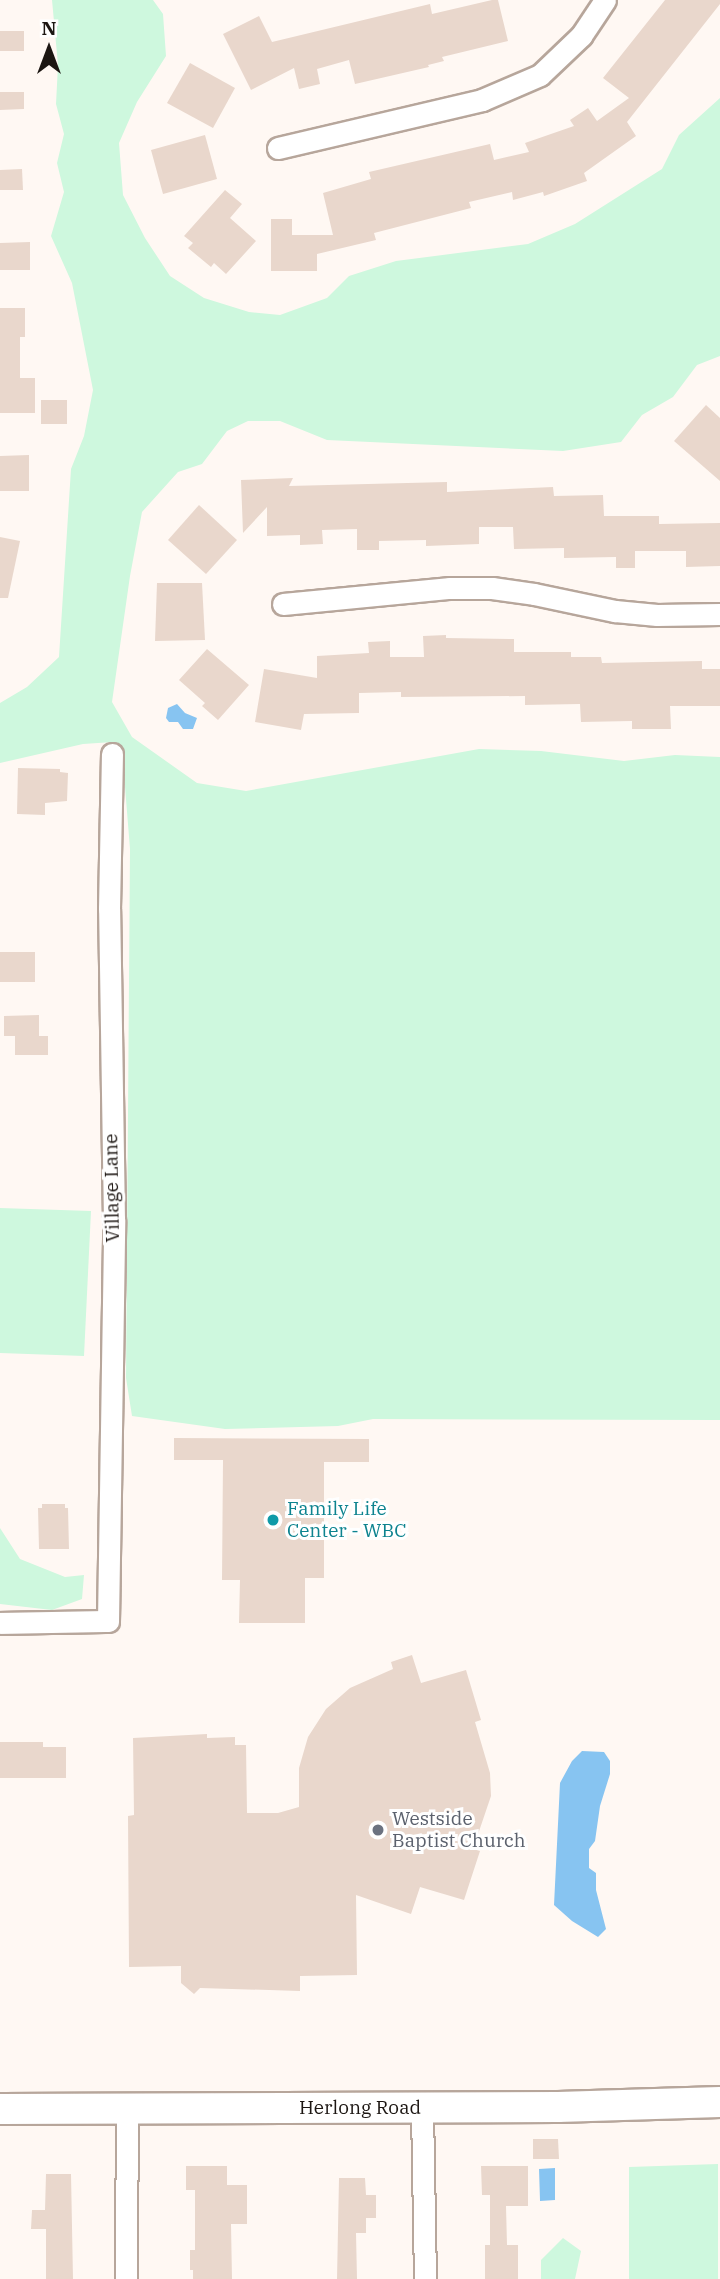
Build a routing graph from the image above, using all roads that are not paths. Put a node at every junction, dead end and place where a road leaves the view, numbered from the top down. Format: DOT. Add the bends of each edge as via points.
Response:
graph roads {
  1 [pos="606,0"];
  2 [pos="278,148"];
  3 [pos="283,604"];
  4 [pos="720,614"];
  5 [pos="112,754"];
  6 [pos="0,1623"];
  7 [pos="720,2102"];
  8 [pos="127,2108"];
  9 [pos="422,2108"];
  10 [pos="0,2109"];
  11 [pos="126,2279"];
  12 [pos="425,2279"];
  1 -- 2 [label="street" via="581,36 540,75 482,100"];
  3 -- 4 [label="street" via="450,588 534,594 615,611"];
  5 -- 6 [label="street, Village Lane" via="109,909 114,1220 108,1621"];
  7 -- 9 [label="street, Herlong Road"];
  8 -- 9 [label="street, Herlong Road"];
  8 -- 10 [label="street, Herlong Road"];
  8 -- 11 [label="street"];
  9 -- 12 [label="street"];
}
